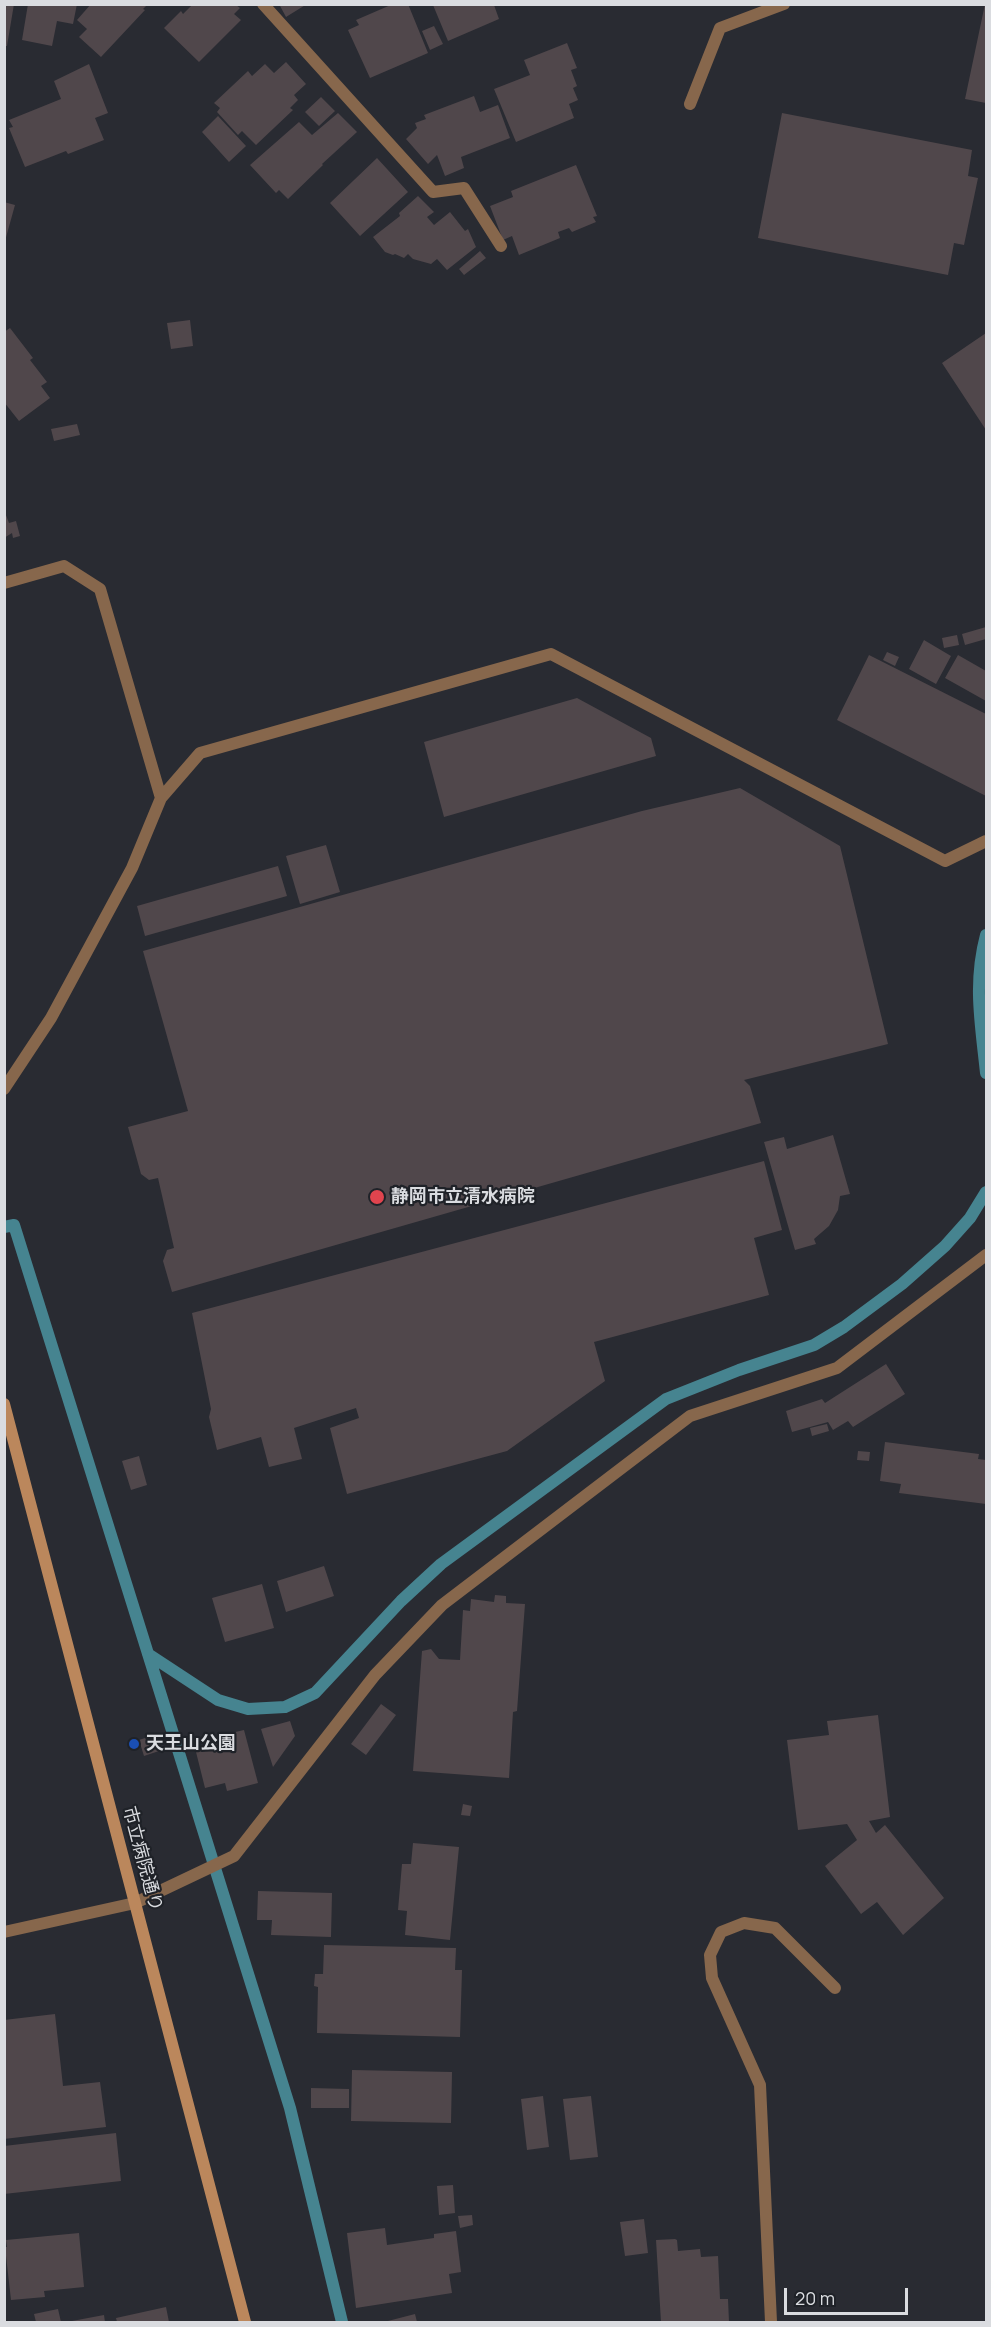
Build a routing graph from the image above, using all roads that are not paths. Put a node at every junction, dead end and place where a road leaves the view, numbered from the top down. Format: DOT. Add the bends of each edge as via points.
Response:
graph roads {
  1 [pos="263,4"];
  2 [pos="784,4"];
  3 [pos="690,104"];
  4 [pos="501,246"];
  5 [pos="4,583"];
  6 [pos="161,798"];
  7 [pos="987,841"];
  8 [pos="4,1089"];
  9 [pos="987,1255"];
  10 [pos="4,1404"];
  11 [pos="135,1903"];
  12 [pos="4,1932"];
  13 [pos="835,1988"];
  14 [pos="244,2322"];
  15 [pos="771,2322"];
  1 -- 4 [label="street" via="433,192 464,188"];
  2 -- 3 [label="street" via="720,28"];
  5 -- 6 [label="street" via="64,566 100,589"];
  6 -- 7 [label="street" via="200,753 551,654 945,861"];
  6 -- 8 [label="street" via="132,868 73,978"];
  9 -- 11 [label="street" via="837,1368 690,1416 442,1605 375,1676 234,1856"];
  10 -- 11 [label="main road, 市立病院通り"];
  11 -- 12 [label="street"];
  11 -- 14 [label="main road, 市立病院通り"];
  13 -- 15 [label="street" via="774,1928 744,1923 721,1932 710,1955 712,1977 760,2085"];
}
